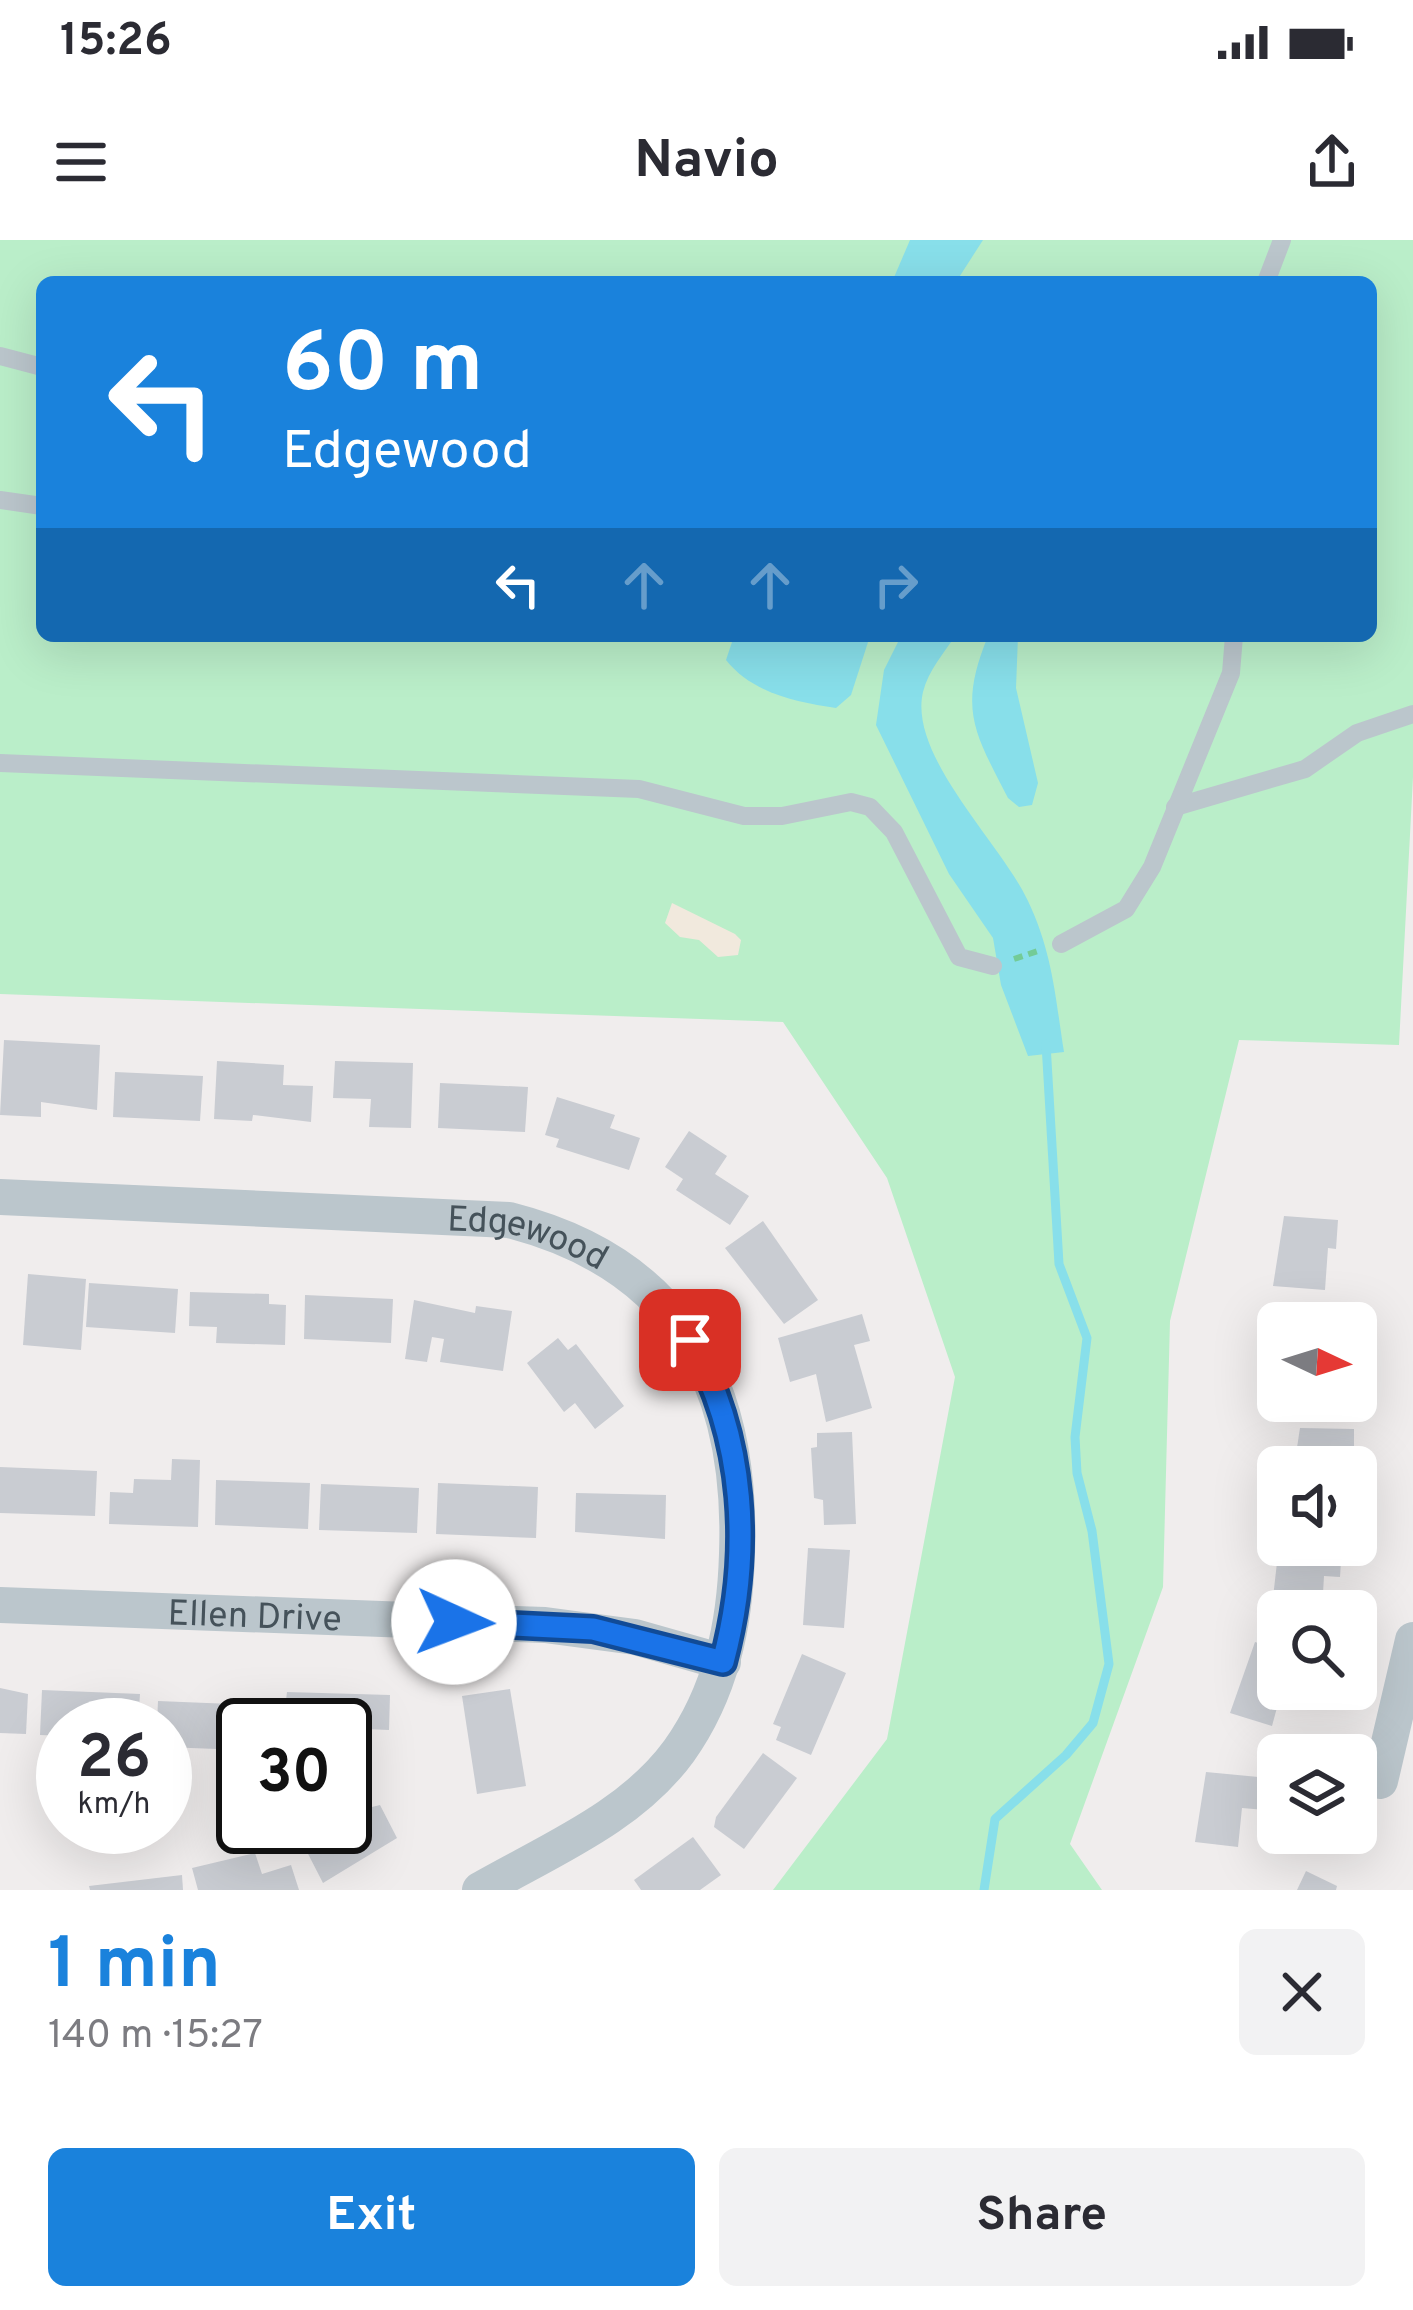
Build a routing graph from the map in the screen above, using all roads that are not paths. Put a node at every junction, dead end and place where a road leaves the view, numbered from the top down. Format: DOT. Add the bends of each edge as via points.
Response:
graph roads {
  1 [pos="1282,240"];
  2 [pos="1268,276"];
  3 [pos="0,356"];
  4 [pos="36,365"];
  5 [pos="0,500"];
  6 [pos="36,505"];
  7 [pos="1234,642"];
  8 [pos="1413,713"];
  9 [pos="0,763"];
  10 [pos="1175,807"];
  11 [pos="1061,944"];
  12 [pos="993,966"];
  13 [pos="0,1197"];
  14 [pos="0,1605"];
  15 [pos="1413,1640"];
  16 [pos="723,1662"];
  17 [pos="1379,1781"];
  18 [pos="480,1890"];
  1 -- 2 [label="lane"];
  3 -- 4 [label="lane"];
  5 -- 6 [label="lane"];
  7 -- 10 [label="lane" via="1232,673"];
  8 -- 10 [label="lane" via="1357,733 1305,770"];
  9 -- 12 [label="lane" via="639,789 744,816 851,802 870,807 893,832 959,957"];
  10 -- 11 [label="lane" via="1126,909"];
  13 -- 16 [label="street, Edgewood" via="509,1220 605,1259 640,1284 690,1340 725,1412 739,1502 734,1619"];
  14 -- 16 [label="street, Ellen Drive" via="561,1626"];
  15 -- 17 [label="street"];
  16 -- 18 [label="street, Edgewood" via="681,1748 632,1803"];
}
